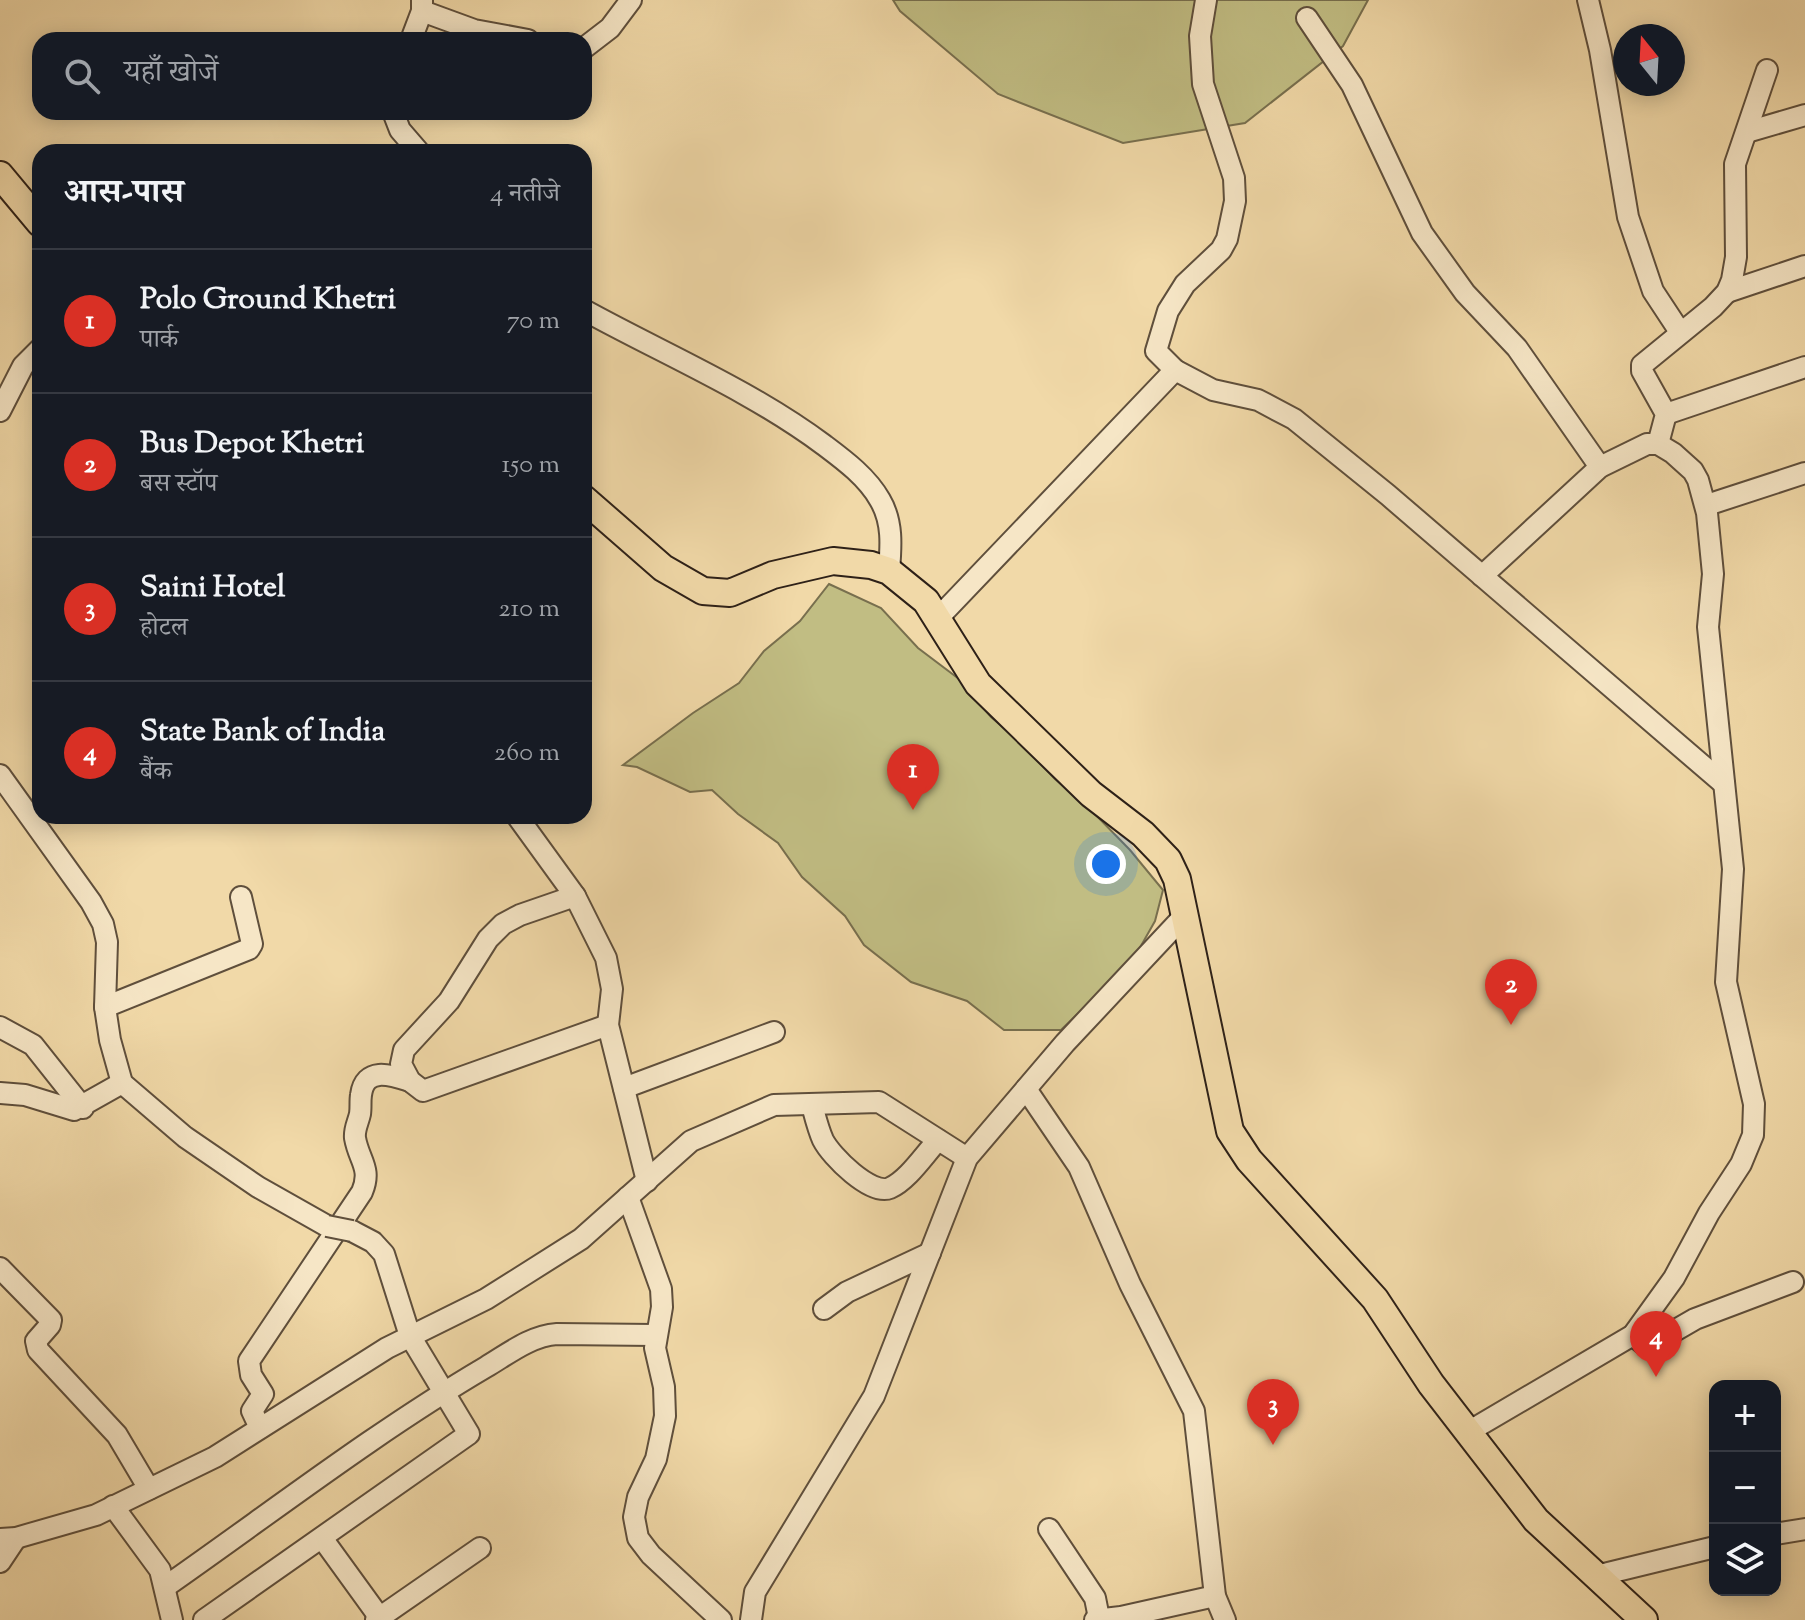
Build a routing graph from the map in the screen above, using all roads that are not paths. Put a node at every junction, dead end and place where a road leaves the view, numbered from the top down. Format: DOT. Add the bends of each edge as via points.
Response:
graph roads {
  1 [pos="631,0"];
  2 [pos="1206,0"];
  3 [pos="1588,0"];
  4 [pos="422,6"];
  5 [pos="1307,18"];
  6 [pos="414,32"];
  7 [pos="485,32"];
  8 [pos="592,42"];
  9 [pos="1767,70"];
  10 [pos="1805,115"];
  11 [pos="396,120"];
  12 [pos="1747,132"];
  13 [pos="412,144"];
  14 [pos="0,175"];
  15 [pos="32,213"];
  16 [pos="1805,266"];
  17 [pos="1727,292"];
  18 [pos="592,314"];
  19 [pos="1680,332"];
  20 [pos="32,357"];
  21 [pos="1805,367"];
  22 [pos="1175,370"];
  23 [pos="0,411"];
  24 [pos="1666,414"];
  25 [pos="1658,444"];
  26 [pos="1600,467"];
  27 [pos="1805,473"];
  28 [pos="1707,505"];
  29 [pos="592,506"];
  30 [pos="889,571"];
  31 [pos="1482,576"];
  32 [pos="939,617"];
  33 [pos="0,775"];
  34 [pos="1724,784"];
  35 [pos="32,820"];
  36 [pos="35,824"];
  37 [pos="523,824"];
  38 [pos="575,896"];
  39 [pos="241,897"];
  40 [pos="1185,915"];
  41 [pos="105,1007"];
  42 [pos="608,1025"];
  43 [pos="0,1027"];
  44 [pos="774,1032"];
  45 [pos="410,1081"];
  46 [pos="122,1083"];
  47 [pos="624,1088"];
  48 [pos="1026,1089"];
  49 [pos="0,1093"];
  50 [pos="812,1105"];
  51 [pos="83,1108"];
  52 [pos="938,1140"];
  53 [pos="967,1158"];
  54 [pos="647,1181"];
  55 [pos="628,1197"];
  56 [pos="930,1253"];
  57 [pos="0,1268"];
  58 [pos="1793,1282"];
  59 [pos="824,1309"];
  60 [pos="655,1335"];
  61 [pos="1633,1335"];
  62 [pos="410,1336"];
  63 [pos="444,1392"];
  64 [pos="260,1428"];
  65 [pos="1468,1432"];
  66 [pos="149,1489"];
  67 [pos="113,1506"];
  68 [pos="1049,1529"];
  69 [pos="1805,1529"];
  70 [pos="1781,1533"];
  71 [pos="8,1538"];
  72 [pos="322,1538"];
  73 [pos="480,1548"];
  74 [pos="1709,1548"];
  75 [pos="0,1562"];
  76 [pos="1596,1576"];
  77 [pos="165,1587"];
  78 [pos="1215,1596"];
  79 [pos="378,1619"];
  80 [pos="1097,1619"];
  81 [pos="1122,1619"];
  82 [pos="172,1620"];
  83 [pos="204,1620"];
  84 [pos="721,1620"];
  85 [pos="751,1620"];
  86 [pos="1225,1620"];
  87 [pos="1644,1620"];
  1 -- 8 [label="street"];
  2 -- 22 [label="street" via="1200,36 1203,84 1234,178 1235,201 1221,250 1185,284 1168,311 1156,348"];
  3 -- 19 [label="street" via="1628,217 1653,291"];
  4 -- 6 [label="street"];
  4 -- 7 [label="street"];
  5 -- 26 [label="street" via="1352,85 1422,233 1465,293 1517,348"];
  9 -- 12 [label="street"];
  10 -- 12 [label="street"];
  11 -- 13 [label="street"];
  12 -- 17 [label="street" via="1735,164 1735,269"];
  14 -- 15 [label="main road"];
  16 -- 17 [label="street"];
  17 -- 19 [label="street"];
  18 -- 30 [label="street" via="783,415 838,456 882,503 892,537"];
  19 -- 24 [label="street" via="1641,368"];
  20 -- 23 [label="street"];
  21 -- 24 [label="street"];
  22 -- 31 [label="street" via="1213,390 1258,400 1294,419"];
  22 -- 32 [label="street"];
  24 -- 25 [label="street"];
  25 -- 26 [label="street" via="1647,444"];
  25 -- 28 [label="street" via="1693,471"];
  26 -- 31 [label="street"];
  27 -- 28 [label="street"];
  28 -- 34 [label="street" via="1713,574 1708,627"];
  29 -- 30 [label="main road" via="663,568 703,591 730,593 773,575 833,561"];
  30 -- 32 [label="main road"];
  31 -- 34 [label="street"];
  32 -- 40 [label="main road" via="978,684 1168,860"];
  33 -- 35 [label="street"];
  34 -- 61 [label="street" via="1733,869 1726,982 1754,1104 1753,1135 1674,1278"];
  36 -- 41 [label="street" via="103,924"];
  37 -- 38 [label="street"];
  38 -- 42 [label="street" via="606,958 612,989"];
  38 -- 45 [label="street" via="520,915 488,939 449,1001 404,1050 401,1064"];
  39 -- 41 [label="street" via="249,949"];
  40 -- 48 [label="street"];
  40 -- 65 [label="main road" via="1230,1131 1249,1160 1375,1299"];
  41 -- 46 [label="street"];
  42 -- 45 [label="street" via="428,1090"];
  42 -- 47 [label="street"];
  43 -- 51 [label="street" via="33,1045"];
  44 -- 47 [label="street"];
  45 -- 64 [label="street" via="375,1075 361,1091 355,1141 366,1182 249,1361 263,1394 252,1411"];
  46 -- 51 [label="street"];
  46 -- 62 [label="street, bridge" via="185,1137 258,1187 327,1226 373,1242 384,1254"];
  47 -- 54 [label="street"];
  48 -- 53 [label="street"];
  48 -- 78 [label="street" via="1079,1167 1194,1411"];
  49 -- 51 [label="street"];
  50 -- 52 [label="street" via="879,1102"];
  50 -- 52 [label="street" via="829,1149 878,1190 896,1185"];
  50 -- 54 [label="street" via="774,1105 691,1141"];
  52 -- 53 [label="street"];
  53 -- 56 [label="street"];
  54 -- 55 [label="street"];
  55 -- 60 [label="street" via="661,1289"];
  55 -- 62 [label="street" via="581,1239 486,1299"];
  56 -- 59 [label="street" via="847,1292"];
  56 -- 85 [label="street" via="874,1396 755,1592"];
  57 -- 66 [label="street" via="49,1316 50,1325 36,1341 38,1350 117,1435"];
  58 -- 61 [label="street" via="1695,1319 1650,1345"];
  60 -- 63 [label="street" via="546,1335"];
  60 -- 84 [label="street" via="665,1416 656,1459 638,1497 638,1538"];
  61 -- 65 [label="street"];
  62 -- 63 [label="street"];
  62 -- 64 [label="street"];
  63 -- 72 [label="street" via="468,1436"];
  63 -- 77 [label="street"];
  64 -- 66 [label="street"];
  65 -- 76 [label="main road" via="1536,1520"];
  66 -- 67 [label="street"];
  67 -- 71 [label="street"];
  67 -- 77 [label="street" via="160,1570"];
  68 -- 80 [label="street" via="1095,1598"];
  69 -- 70 [label="street"];
  71 -- 75 [label="street"];
  72 -- 79 [label="street"];
  72 -- 83 [label="street"];
  73 -- 79 [label="street"];
  74 -- 76 [label="street"];
  76 -- 87 [label="main road"];
  77 -- 82 [label="street"];
  78 -- 81 [label="street"];
  78 -- 86 [label="street"];
  80 -- 81 [label="street"];
}
